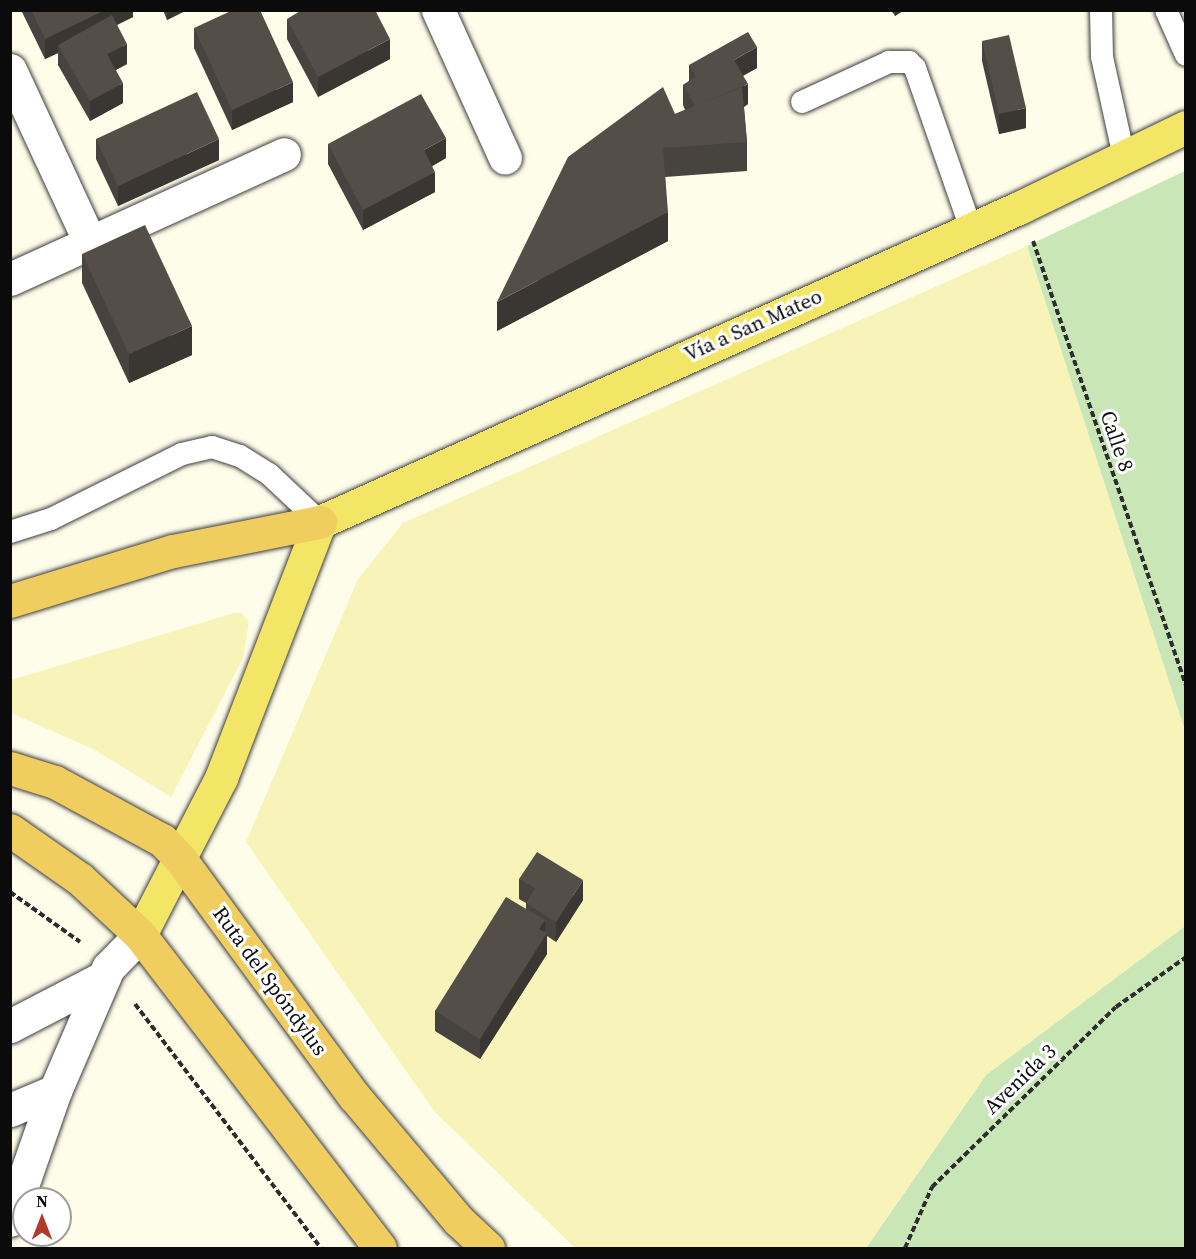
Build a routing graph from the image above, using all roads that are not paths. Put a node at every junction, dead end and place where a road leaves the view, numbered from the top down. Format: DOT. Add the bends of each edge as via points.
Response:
graph roads {
  1 [pos="438,10"];
  2 [pos="1101,10"];
  3 [pos="1166,10"];
  4 [pos="1185,55"];
  5 [pos="10,70"];
  6 [pos="802,102"];
  7 [pos="1185,127"];
  8 [pos="284,154"];
  9 [pos="1124,157"];
  10 [pos="505,158"];
  11 [pos="970,226"];
  12 [pos="90,242"];
  13 [pos="10,279"];
  14 [pos="320,522"];
  15 [pos="10,532"];
  16 [pos="10,601"];
  17 [pos="10,768"];
  18 [pos="10,830"];
  19 [pos="181,860"];
  20 [pos="140,935"];
  21 [pos="106,973"];
  22 [pos="10,1026"];
  23 [pos="55,1091"];
  24 [pos="10,1110"];
  25 [pos="10,1220"];
  26 [pos="380,1248"];
  27 [pos="488,1248"];
  1 -- 10 [label="street"];
  2 -- 9 [label="lane" via="1102,57"];
  3 -- 4 [label="lane"];
  5 -- 12 [label="street"];
  6 -- 11 [label="lane" via="889,62 909,62 915,68"];
  7 -- 9 [label="main road, Vía a San Mateo"];
  8 -- 12 [label="street"];
  9 -- 11 [label="main road, Vía a San Mateo" via="1021,207"];
  11 -- 14 [label="main road, Vía a San Mateo"];
  12 -- 13 [label="street"];
  14 -- 15 [label="lane" via="269,474 240,456 212,447 182,454 51,519"];
  14 -- 16 [label="highway" via="173,551"];
  14 -- 19 [label="main road" via="221,778"];
  17 -- 19 [label="highway, Ruta del Spóndylus" via="65,788 162,840"];
  18 -- 20 [label="highway" via="80,879"];
  19 -- 20 [label="main road"];
  19 -- 27 [label="highway, Ruta del Spóndylus" via="354,1096 458,1220"];
  20 -- 21 [label="street"];
  20 -- 26 [label="highway"];
  21 -- 22 [label="street"];
  21 -- 23 [label="street"];
  23 -- 24 [label="street"];
  23 -- 25 [label="street"];
}
